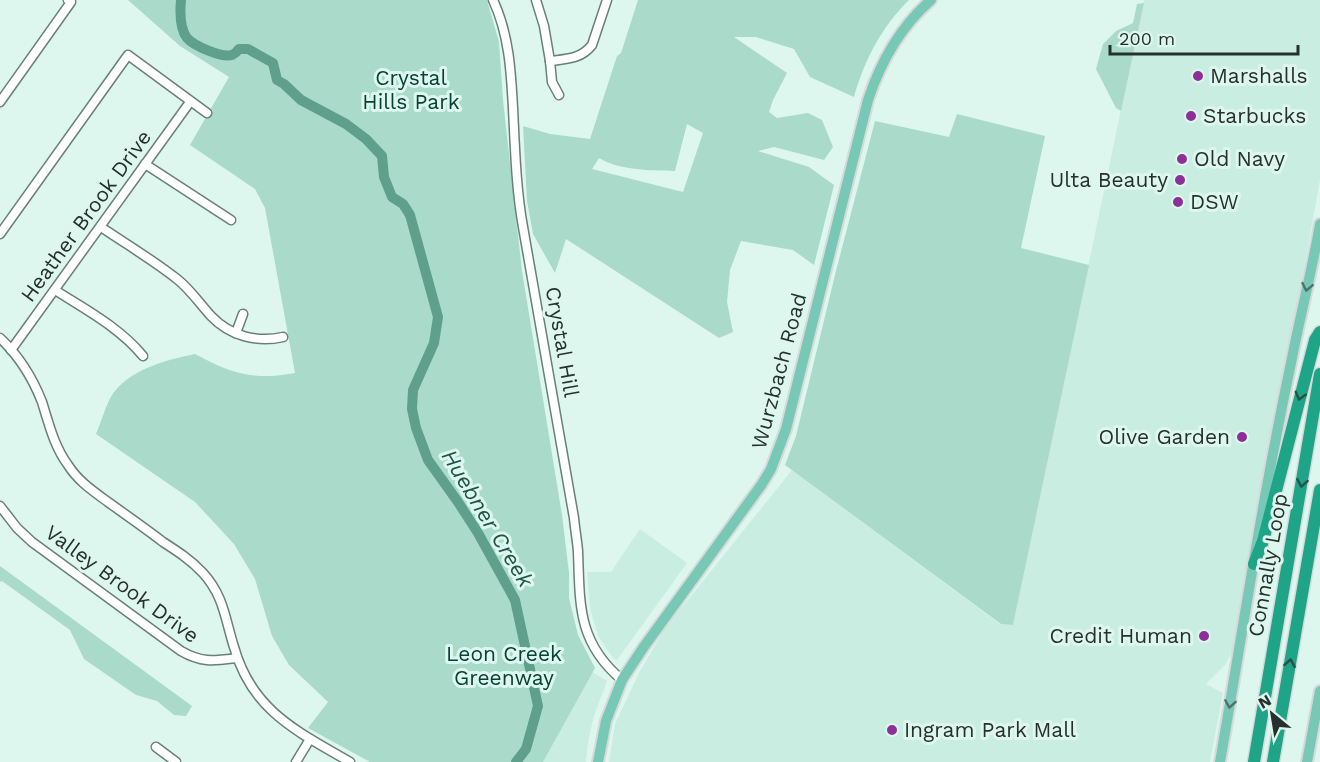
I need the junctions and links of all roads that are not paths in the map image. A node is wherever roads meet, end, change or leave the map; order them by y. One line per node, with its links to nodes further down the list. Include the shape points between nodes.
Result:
1 (493, 0): 29 (street, Crystal Hill, via 508,50 517,186 574,518 582,617 596,651)
2 (536, 0): 6 (street)
3 (607, 0): 6 (street, via 587,51 572,59)
4 (931, 0): 29 (main road, Wurzbach Road, via 897,38 875,79 786,429 771,469)
5 (70, 1): 8 (street)
6 (550, 61): 7 (street, via 552,82)
7 (559, 95)
8 (0, 102)
9 (190, 102): 10 (street); 11 (street, Heather Brook Drive); 15 (street, via 128,54)
10 (207, 113)
11 (145, 164): 12 (street); 14 (street, Heather Brook Drive)
12 (231, 220)
13 (1320, 224): 27 (main road, one-way to 27)
14 (101, 227): 16 (street, Heather Brook Drive); 19 (street, via 179,280 217,321)
15 (0, 234)
16 (55, 290): 22 (street, Heather Brook Drive); 23 (street, via 127,338)
17 (243, 314): 19 (street)
18 (1320, 332): 27 (highway, one-way to 27)
19 (236, 333): 20 (street, via 258,339)
20 (283, 337)
21 (0, 338): 22 (street)
22 (11, 350): 28 (street, via 34,385 55,441 72,471 89,488 194,564 210,582 222,603)
23 (143, 356)
24 (1320, 374): 38 (highway, Connally Loop, one-way to 38)
25 (1320, 490): 39 (highway, Connally Loop, one-way to 25)
26 (0, 506): 28 (street, Valley Brook Drive, via 32,542 181,651 200,660)
27 (1254, 564): 37 (main road, one-way to 37)
28 (237, 658): 31 (street, via 245,677 274,715)
29 (622, 680): 36 (main road, Wurzbach Road, via 606,722)
30 (1320, 691): 40 (main road)
31 (310, 739): 34 (street); 35 (street)
32 (156, 747): 33 (street)
33 (176, 762)
34 (296, 762)
35 (350, 762)
36 (598, 762)
37 (1220, 762)
38 (1254, 762)
39 (1273, 762)
40 (1307, 762)

